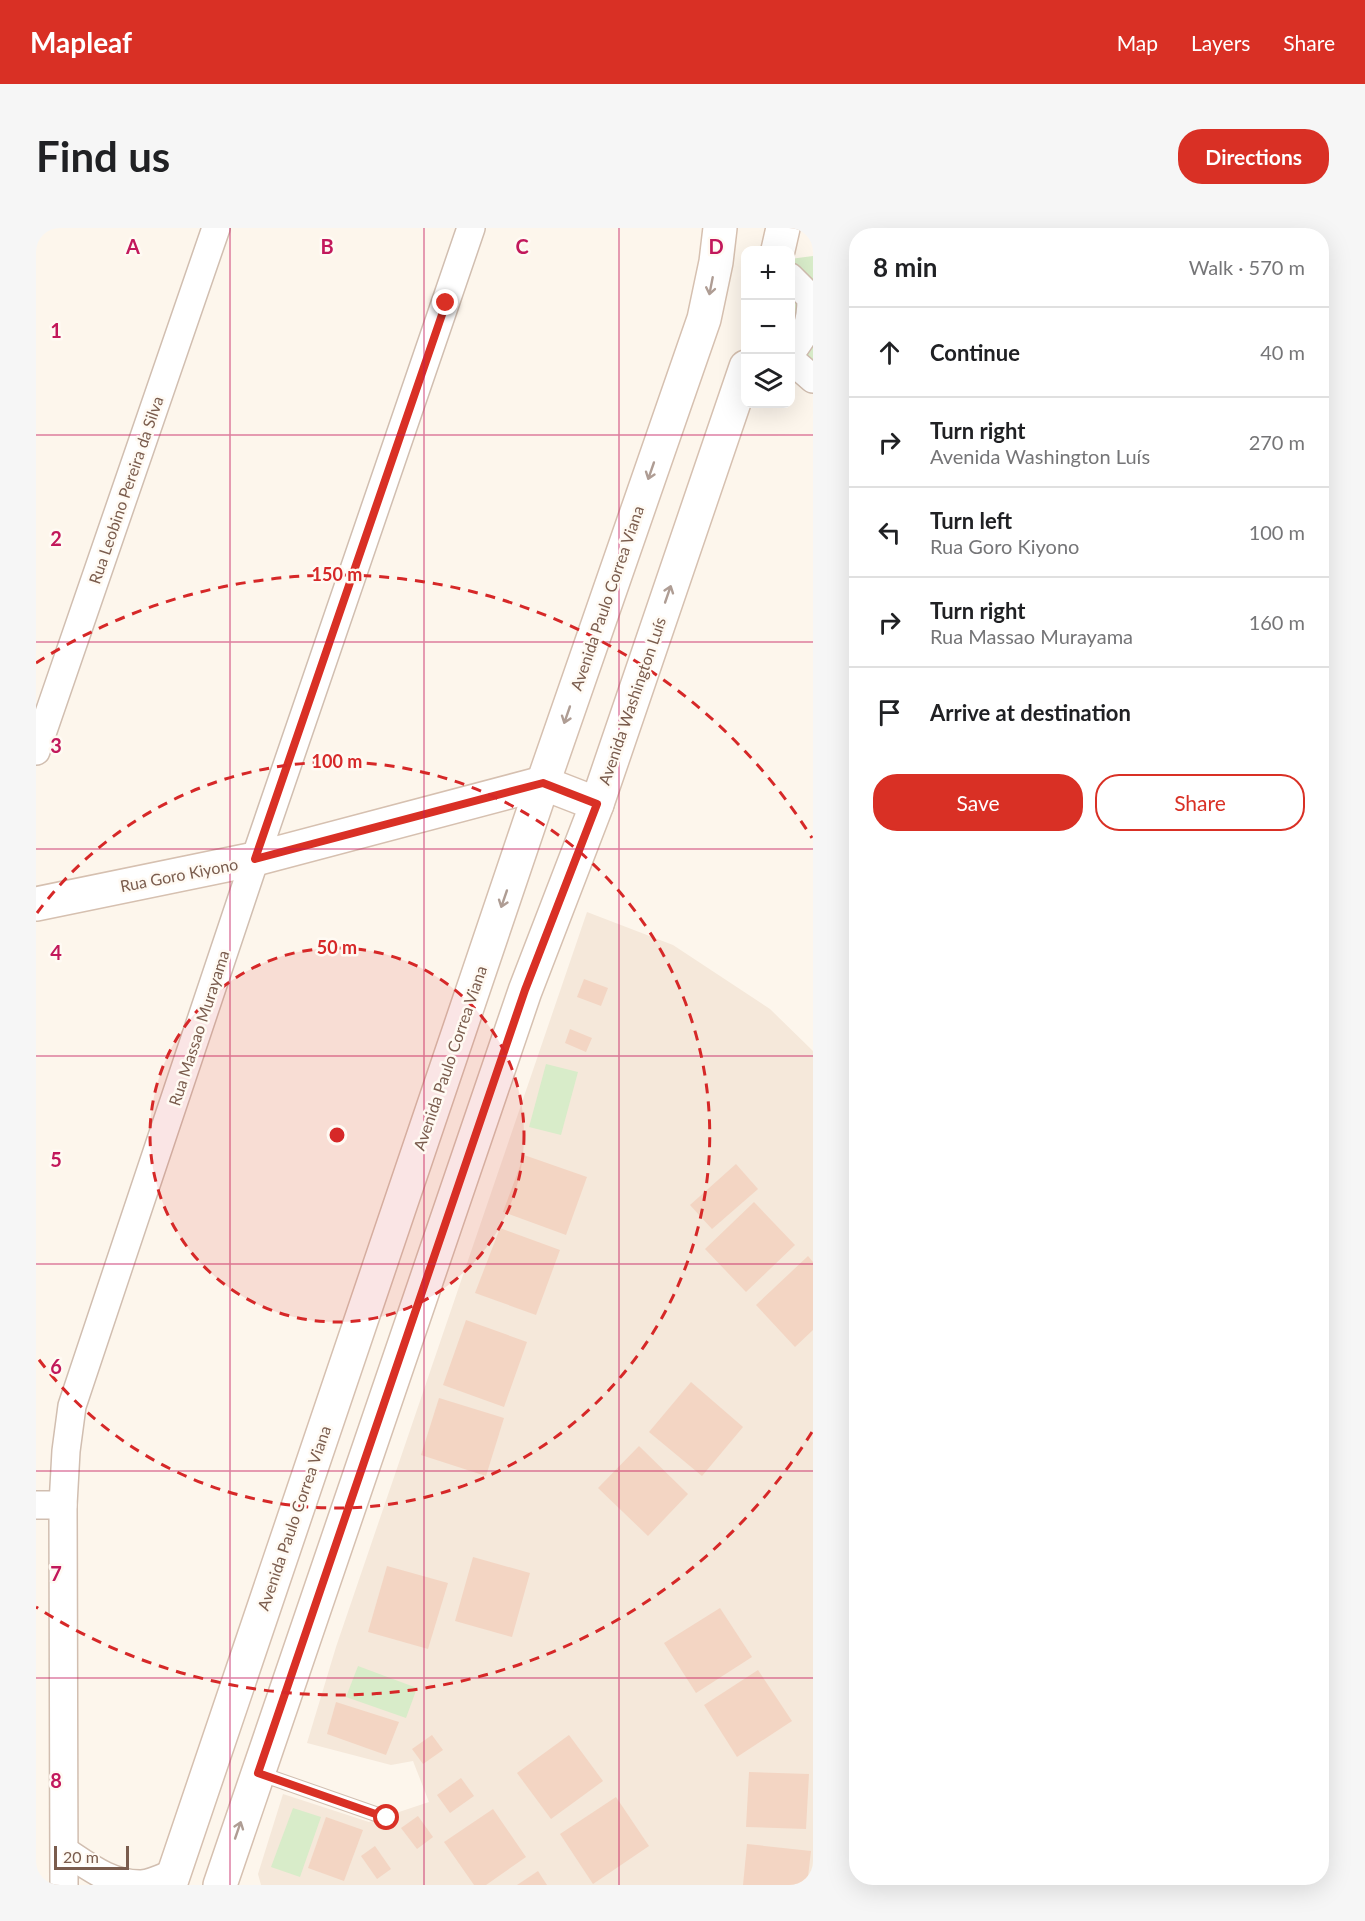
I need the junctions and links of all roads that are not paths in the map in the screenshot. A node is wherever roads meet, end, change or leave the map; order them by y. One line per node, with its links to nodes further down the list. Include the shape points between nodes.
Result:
1 (216, 228): 12 (street, Rua Leobino Pereira da Silva)
2 (471, 228): 15 (street, Rua Massao Murayama)
3 (720, 228): 13 (street, Avenida Paulo Correa Viana, one-way to 13, via 704,319)
4 (783, 228): 5 (street)
5 (779, 246)
6 (795, 282): 7 (street)
7 (812, 297): 8 (street, via 807,331)
8 (791, 354)
9 (795, 361): 10 (street)
10 (813, 379)
11 (741, 387): 14 (street, Avenida Washington Luís, one-way to 11)
12 (36, 751)
13 (543, 783): 14 (street); 15 (street, Rua Goro Kiyono); 22 (street, Avenida Paulo Correa Viana, one-way to 22)
14 (597, 804): 19 (street, Avenida Washington Luís, via 525,990)
15 (255, 859): 16 (street, Rua Goro Kiyono); 18 (street, Rua Massao Murayama, via 72,1406)
16 (36, 904)
17 (36, 1505): 18 (street)
18 (63, 1505): 21 (street, Rua Massao Murayama)
19 (258, 1773): 20 (lane); 24 (street, Avenida Washington Luís, one-way to 19)
20 (387, 1818)
21 (65, 1851): 22 (street, via 121,1885); 23 (street, Rua Massao Murayama)
22 (172, 1879): 24 (street)
23 (64, 1885)
24 (218, 1885)

